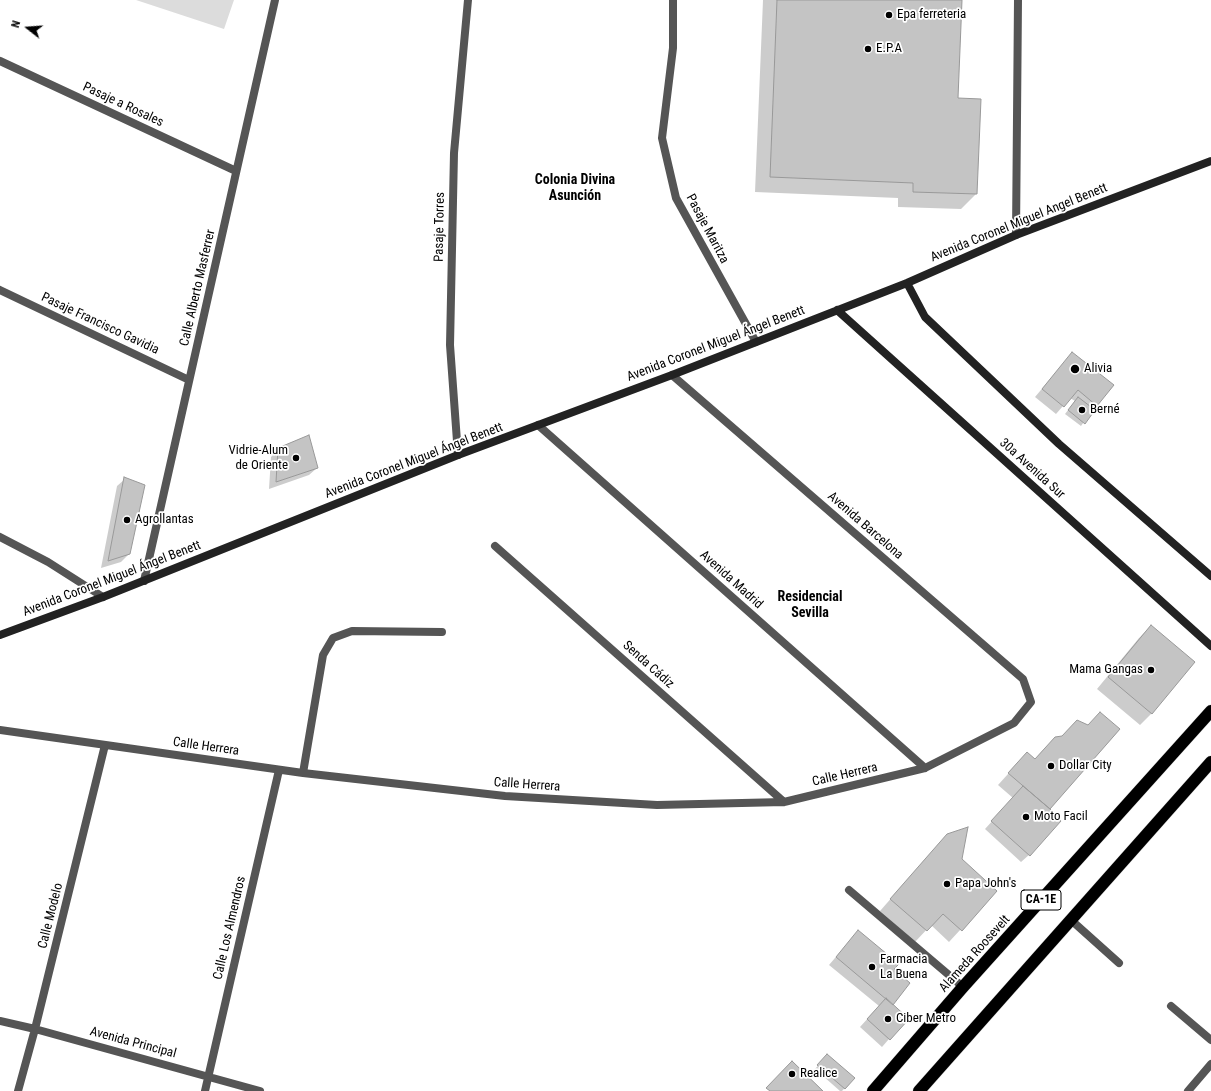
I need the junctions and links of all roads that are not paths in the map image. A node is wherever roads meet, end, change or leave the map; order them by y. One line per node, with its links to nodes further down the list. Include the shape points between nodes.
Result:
1 (275, 0): 7 (street, Calle Alberto Masferrer)
2 (468, 0): 16 (street, Pasaje Torres, via 454,153 450,345)
3 (673, 0): 12 (street, Pasaje Maritza, via 673,48 662,138 676,198)
4 (1018, 0): 8 (street)
5 (0, 61): 7 (street, Pasaje a Rosales)
6 (1211, 161): 8 (street, Avenida Coronel Miguel Angel Benett)
7 (236, 171): 14 (street, Calle Alberto Masferrer)
8 (1016, 235): 9 (street, Avenida Coronel Miguel Angel Benett)
9 (907, 283): 11 (street, Avenida Coronel Miguel Angel Benett); 19 (street, via 925,316 1059,444)
10 (0, 290): 14 (street, Pasaje Francisco Gavidia)
11 (837, 310): 12 (street, Avenida Coronel Miguel Ángel Benett); 24 (street, 30a Avenida Sur)
12 (756, 342): 13 (street, Avenida Coronel Miguel Ángel Benett)
13 (672, 375): 15 (street, Avenida Coronel Miguel Ángel Benett); 25 (street, Avenida Barcelona, via 1023,679)
14 (189, 380): 20 (street, Calle Alberto Masferrer)
15 (538, 425): 16 (street, Avenida Coronel Miguel Ángel Benett); 30 (street, Avenida Madrid)
16 (458, 455): 20 (street, Avenida Coronel Miguel Ángel Benett)
17 (0, 538): 21 (street, via 48,562)
18 (495, 546): 33 (street, Senda Cádiz)
19 (1211, 576)
20 (144, 581): 21 (street, Avenida Coronel Miguel Ángel Benett)
21 (103, 597): 23 (street, Avenida Coronel Miguel Ángel Benett)
22 (442, 632): 32 (street, via 352,631 333,638 323,655)
23 (0, 635)
24 (1211, 646)
25 (1031, 702): 30 (street, Calle Herrera, via 1014,724)
26 (1211, 711): 37 (highway, Alameda Roosevelt / CA-1E)
27 (0, 730): 28 (street, Calle Herrera)
28 (105, 745): 31 (street, Calle Herrera); 40 (street, Calle Modelo)
29 (1211, 762): 35 (highway, CA-1E)
30 (925, 768): 33 (street, Calle Herrera)
31 (279, 770): 32 (street, Calle Herrera); 43 (street, Calle Los Almendros)
32 (303, 773): 33 (street, Calle Herrera, via 505,796 619,803 657,805)
33 (784, 802)
34 (849, 890): 37 (street)
35 (1071, 920): 36 (street); 48 (highway, CA-1E)
36 (1119, 963)
37 (963, 987): 47 (highway, Alameda Roosevelt / CA-1E)
38 (1171, 1006): 41 (street)
39 (0, 1021): 40 (street, Avenida Principal)
40 (35, 1029): 43 (street, Avenida Principal); 44 (street, Calle Modelo)
41 (1211, 1040)
42 (1211, 1064): 49 (street)
43 (209, 1077): 45 (street, Calle Los Almendros); 46 (street, Avenida Principal)
44 (18, 1091)
45 (205, 1091)
46 (260, 1091)
47 (873, 1091)
48 (919, 1091)
49 (1188, 1091)

